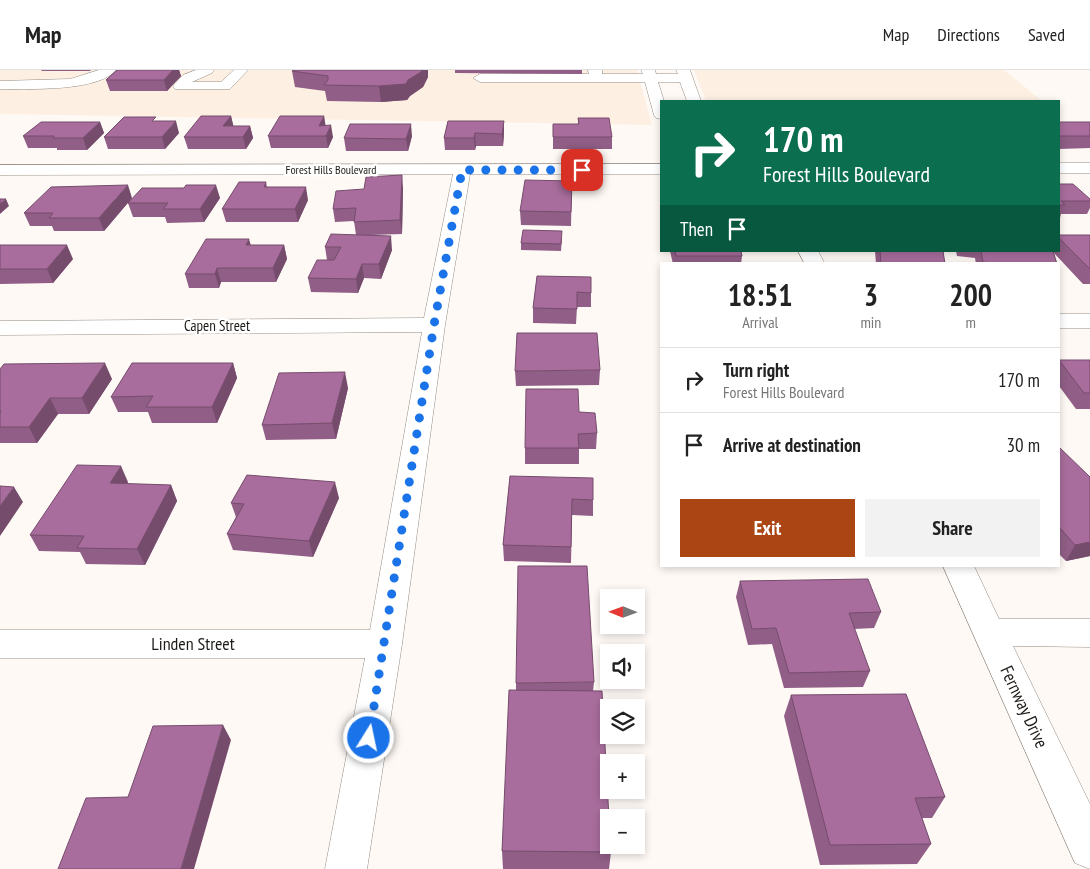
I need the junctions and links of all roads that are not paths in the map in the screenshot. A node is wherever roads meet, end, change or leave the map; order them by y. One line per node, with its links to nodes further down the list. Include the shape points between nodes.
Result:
1 (6, 70): 5 (street)
2 (109, 70): 10 (street, via 62,83)
3 (208, 70): 4 (street, via 188,78 180,86 225,86)
4 (242, 70)
5 (0, 74)
6 (595, 74): 7 (street); 9 (street)
7 (649, 74): 8 (street); 12 (street)
8 (684, 74): 11 (street)
9 (480, 78)
10 (0, 85)
11 (694, 100)
12 (660, 112)
13 (1060, 168): 14 (street)
14 (1090, 168)
15 (660, 169): 17 (street, Forest Hills Boulevard)
16 (0, 170): 17 (street, Forest Hills Boulevard)
17 (462, 170): 20 (street)
18 (1060, 321): 19 (street)
19 (1090, 321)
20 (434, 325): 21 (street, Capen Street); 26 (street)
21 (0, 328)
22 (958, 567): 23 (street, Fernway Drive)
23 (988, 632): 24 (street); 27 (street, Fernway Drive)
24 (1090, 632)
25 (0, 644): 26 (street, Linden Street)
26 (385, 644): 28 (street)
27 (1090, 848)
28 (346, 869)

